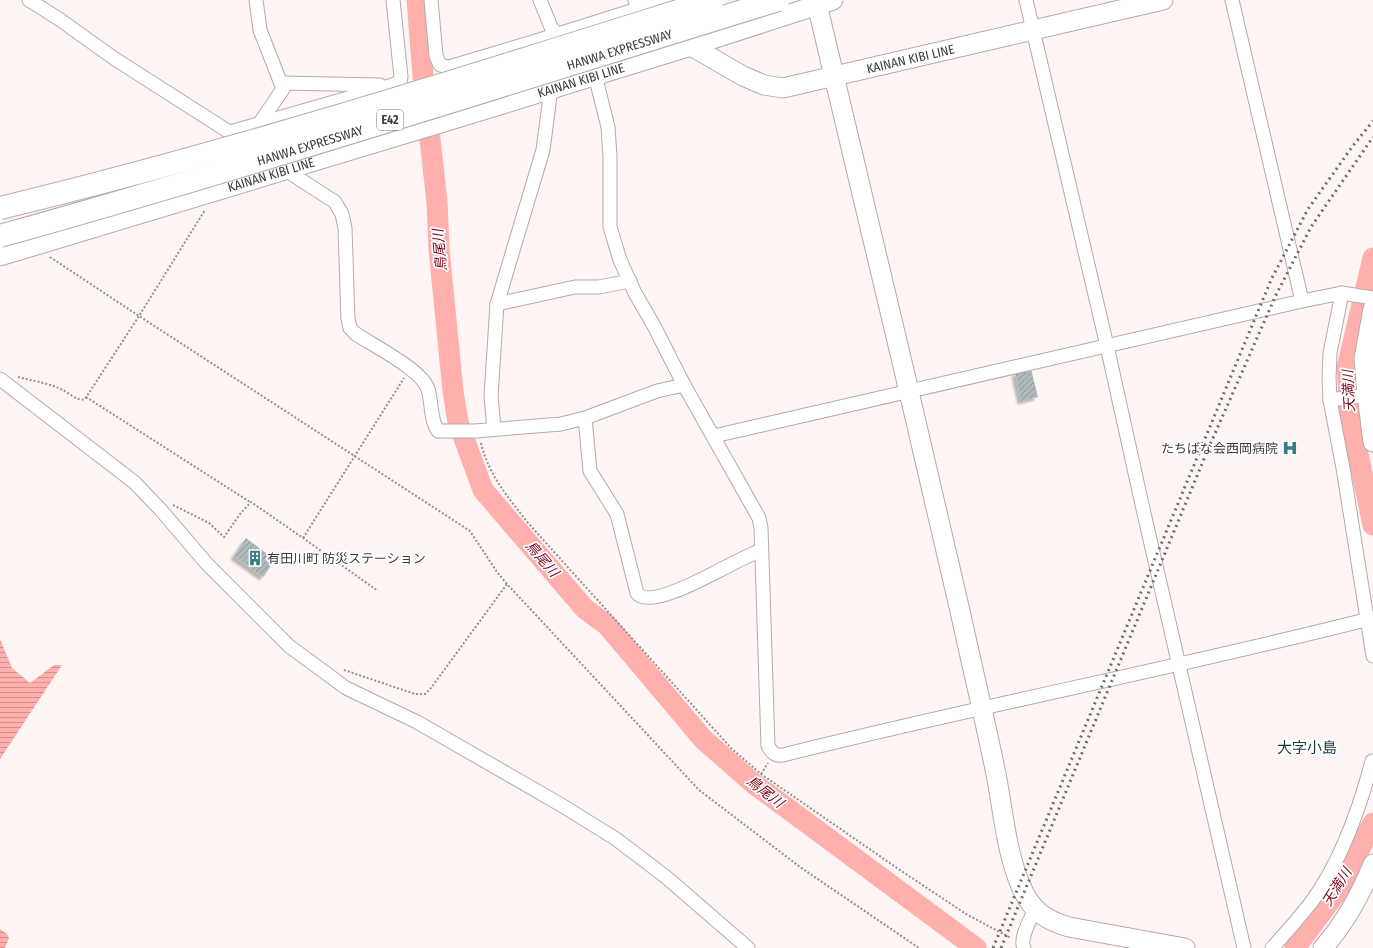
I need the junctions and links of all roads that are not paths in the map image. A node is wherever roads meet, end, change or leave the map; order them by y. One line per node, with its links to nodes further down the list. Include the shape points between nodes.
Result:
1 (29, 0): 24 (street, via 115,59)
2 (256, 0): 20 (street, via 260,30)
3 (393, 0): 21 (street, via 402,77 397,84)
4 (431, 0): 15 (street, via 436,56 443,66 455,66)
5 (540, 0): 15 (street)
6 (666, 0): 13 (street)
7 (713, 0): 26 (highway, HANWA EXPRESSWAY / E42, bridge, via 282,133)
8 (778, 0): 27 (highway, HANWA EXPRESSWAY / E42, bridge, via 262,159)
9 (1026, 0): 14 (street)
10 (1163, 0): 14 (main road, KAINAN KIBI LINE)
11 (1232, 0): 32 (street)
12 (822, 2): 16 (main road); 18 (main road)
13 (642, 3): 15 (street); 16 (main road)
14 (1033, 30): 18 (main road, KAINAN KIBI LINE); 35 (street)
15 (556, 35): 19 (street, via 563,42)
16 (691, 46): 17 (main road, KAINAN KIBI LINE); 18 (main road, KAINAN KIBI LINE, via 742,76 764,85 784,88)
17 (595, 75): 19 (main road, KAINAN KIBI LINE); 29 (street, via 608,127 610,227 620,260)
18 (834, 77): 38 (main road)
19 (575, 81): 22 (main road, KAINAN KIBI LINE)
20 (282, 83): 21 (street); 23 (street, via 283,89)
21 (386, 87): 23 (street)
22 (550, 89): 25 (main road, KAINAN KIBI LINE); 33 (street, via 543,150)
23 (260, 124): 24 (street)
24 (230, 132): 25 (street)
25 (285, 170): 28 (main road, KAINAN KIBI LINE); 42 (street, via 335,202 342,214 345,228 350,328 420,376 428,389 434,424 438,431)
26 (0, 208)
27 (0, 236)
28 (0, 256)
29 (630, 281): 33 (street, via 599,288 575,287); 37 (street)
30 (1342, 293): 31 (street); 32 (street); 40 (street, via 1330,353)
31 (1373, 298)
32 (1302, 301): 35 (street)
33 (497, 304): 42 (street, via 491,396)
34 (1373, 309): 39 (main road, via 1364,359)
35 (1107, 346): 38 (street); 48 (street)
36 (0, 379): 54 (street, via 134,482 160,508 207,564 288,646 346,688 417,722 616,839 666,877)
37 (684, 385): 41 (street, via 657,391); 43 (street)
38 (910, 392): 43 (street); 49 (main road)
39 (1367, 395): 40 (street); 44 (main road)
40 (1330, 400): 46 (street)
41 (585, 418): 42 (street, via 561,424); 45 (street, via 590,471 617,514 638,595 646,597 674,591)
42 (494, 429)
43 (714, 436): 45 (street, via 759,518)
44 (1373, 442)
45 (761, 550): 49 (street, via 768,746 773,754 783,755)
46 (1370, 619): 47 (street); 48 (street)
47 (1373, 656)
48 (1179, 664): 49 (street); 56 (street)
49 (981, 708): 52 (main road, via 1016,874 1026,897)
50 (1373, 761): 57 (street, via 1364,795 1350,831 1327,877 1310,903)
51 (1373, 864): 58 (main road, via 1358,896)
52 (1035, 909): 53 (street, via 1023,938); 55 (main road, via 1045,918 1069,927)
53 (1023, 946)
54 (748, 948)
55 (1185, 948)
56 (1244, 948)
57 (1272, 948)
58 (1323, 948)

